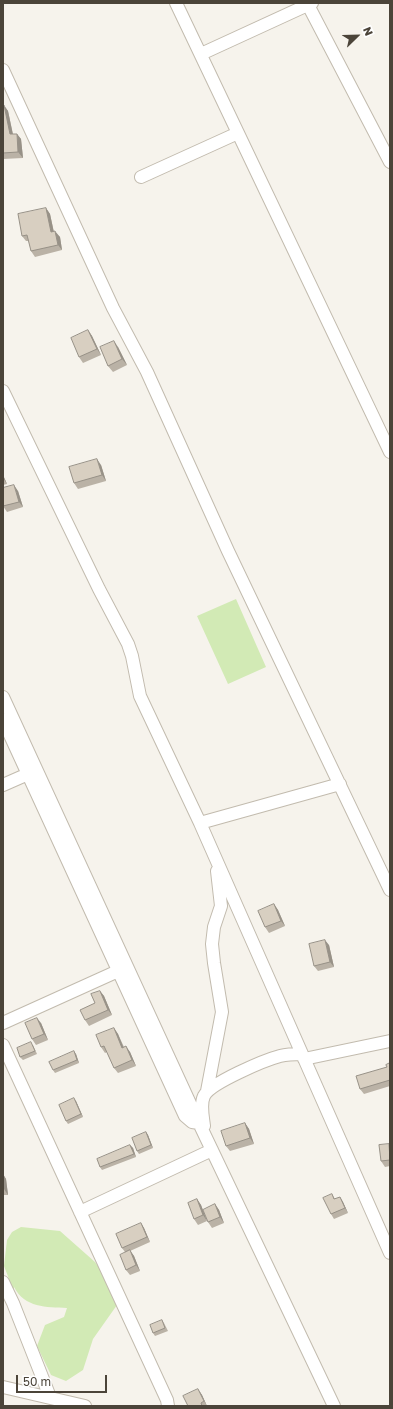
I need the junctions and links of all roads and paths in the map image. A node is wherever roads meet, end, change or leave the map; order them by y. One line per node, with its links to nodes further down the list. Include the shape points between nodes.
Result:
1 (176, 3): 3 (street)
2 (309, 4): 3 (street); 6 (street)
3 (201, 54): 5 (street)
4 (3, 70): 13 (street)
5 (238, 133): 7 (street); 9 (street)
6 (390, 162)
7 (141, 176)
8 (3, 391): 15 (street, via 99,590 114,620 124,633 132,656 140,696)
9 (390, 452)
10 (3, 697): 24 (street)
11 (3, 720): 12 (street)
12 (28, 774): 14 (street); 18 (street)
13 (340, 784): 15 (street); 17 (street)
14 (3, 785)
15 (200, 823): 16 (street)
16 (215, 858): 22 (street); 23 (street, via 221,906 212,944 222,1012)
17 (390, 890)
18 (118, 970): 19 (street); 24 (street, via 185,1116 192,1122)
19 (3, 1023)
20 (390, 1041): 22 (street)
21 (3, 1045): 27 (street)
22 (303, 1057): 23 (street, via 291,1054 256,1064); 28 (street)
23 (207, 1091): 25 (street, via 203,1104)
24 (199, 1123): 25 (street)
25 (206, 1136): 26 (street)
26 (212, 1150): 27 (street); 34 (street)
27 (80, 1212): 33 (street)
28 (390, 1253)
29 (3, 1282): 31 (street)
30 (3, 1387): 31 (street)
31 (50, 1397): 32 (street)
32 (85, 1406)
33 (168, 1406)
34 (334, 1406)

